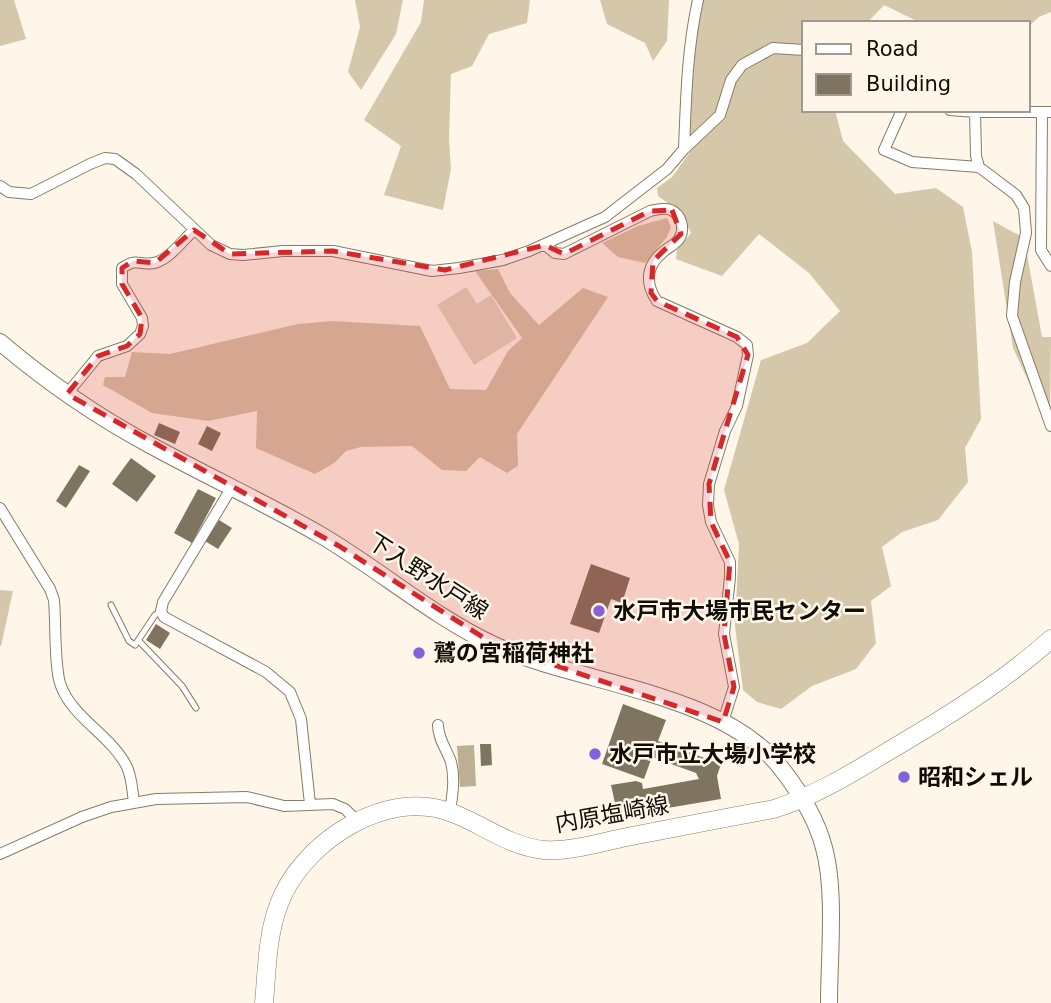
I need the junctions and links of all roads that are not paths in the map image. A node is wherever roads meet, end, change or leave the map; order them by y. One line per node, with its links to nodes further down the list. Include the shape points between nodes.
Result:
1 (698, 0): 6 (street, via 686,88)
2 (802, 50): 6 (street, via 773,48 742,65 731,80 720,115)
3 (901, 112): 7 (street, via 884,150 912,162)
4 (975, 112): 5 (street); 7 (street)
5 (1047, 112): 11 (street, via 1041,250)
6 (684, 149): 10 (street, via 628,201)
7 (979, 167): 14 (street, via 1016,195 1024,208 1026,233 1012,316)
8 (0, 186): 9 (street, via 9,192 31,194 90,164 115,159)
9 (194, 229): 10 (street, via 230,254 333,251 432,271 503,260); 13 (street, via 156,263 133,261 122,268 122,284 142,318 140,334 127,346 97,356)
10 (545, 246): 22 (street, via 564,254 650,211 672,210 680,219 681,234 653,261 651,293 657,301 747,345 737,406 709,484 711,522 730,562 724,634 734,687)
11 (1051, 266)
12 (0, 342): 13 (main road, 下入野水戸線)
13 (67, 394): 15 (main road, 下入野水戸線)
14 (1051, 426)
15 (232, 487): 18 (street); 22 (main road, 下入野水戸線, via 339,546 436,612 495,645)
16 (0, 508): 25 (street, via 54,600 61,685 72,704 126,764)
17 (111, 606): 20 (lane, via 129,641 135,645)
18 (161, 611): 20 (lane); 26 (street, via 164,617 266,672 290,692 301,719)
19 (1051, 639): 24 (main road, 内原塩崎線, via 982,693)
20 (139, 641): 21 (lane)
21 (197, 708)
22 (723, 722): 24 (main road, 下入野水戸線, via 763,749)
23 (438, 725): 27 (street, via 452,764)
24 (802, 800): 27 (main road, 内原塩崎線, via 545,850 508,842); 31 (main road, 下入野水戸線, via 820,834 828,866)
25 (134, 802): 26 (street, via 247,797 284,806); 29 (street, via 82,817)
26 (310, 804): 28 (street, via 333,804)
27 (449, 813): 28 (main road, 内原塩崎線, via 406,806)
28 (358, 822): 30 (main road, 内原塩崎線, via 317,850 287,886 270,932)
29 (0, 855)
30 (264, 1003)
31 (829, 1003)

